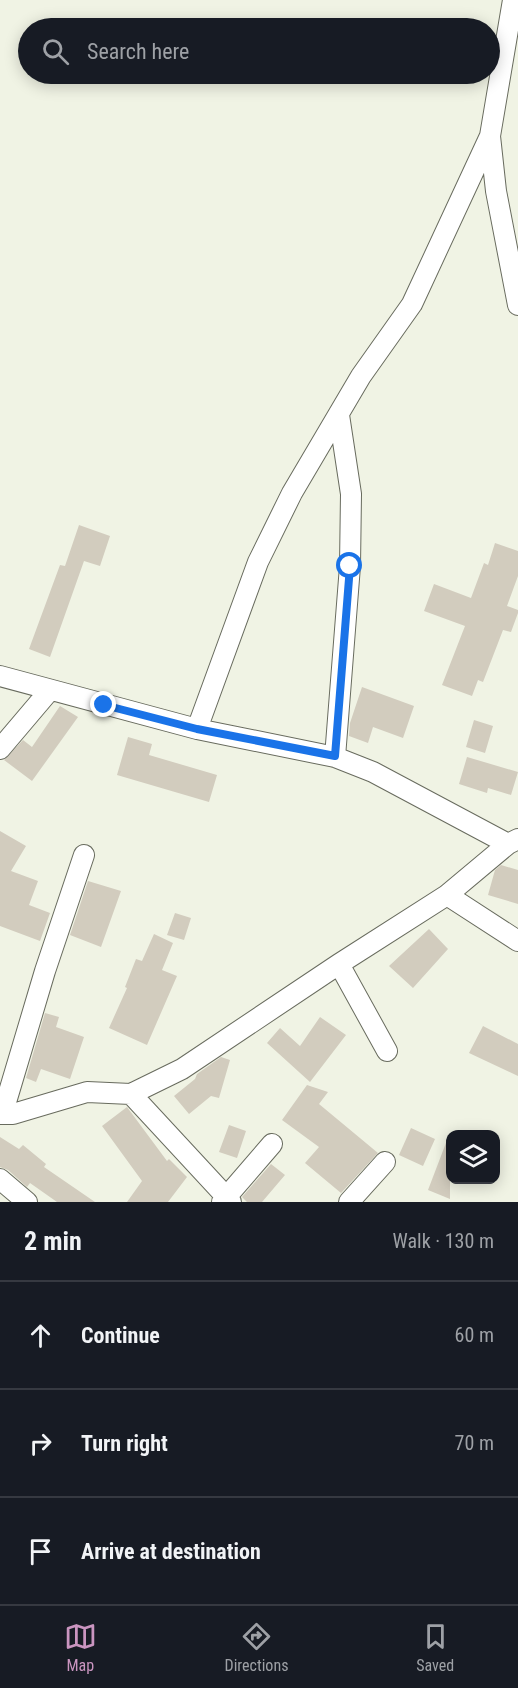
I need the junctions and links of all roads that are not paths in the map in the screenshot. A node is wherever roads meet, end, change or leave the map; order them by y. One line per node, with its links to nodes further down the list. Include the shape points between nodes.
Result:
1 (513, 0): 2 (street)
2 (500, 77)
3 (499, 84): 4 (street)
4 (490, 136): 5 (street, via 496,191); 6 (street, via 412,304 361,376)
5 (518, 305)
6 (339, 415): 9 (street, via 292,493 258,562); 11 (street, via 351,506)
7 (0, 676): 8 (street)
8 (50, 690): 9 (street); 10 (street)
9 (197, 729): 11 (street)
10 (0, 749)
11 (335, 756): 12 (street)
12 (513, 842): 14 (street)
13 (84, 855): 19 (street)
14 (447, 896): 15 (street); 16 (street)
15 (518, 941)
16 (339, 964): 17 (street); 18 (street, via 182,1069)
17 (387, 1051)
18 (130, 1094): 19 (street, via 87,1092); 23 (street)
19 (5, 1107)
20 (272, 1144): 23 (street)
21 (385, 1162): 25 (street)
22 (0, 1179): 24 (street)
23 (226, 1200)
24 (27, 1202)
25 (348, 1202)

